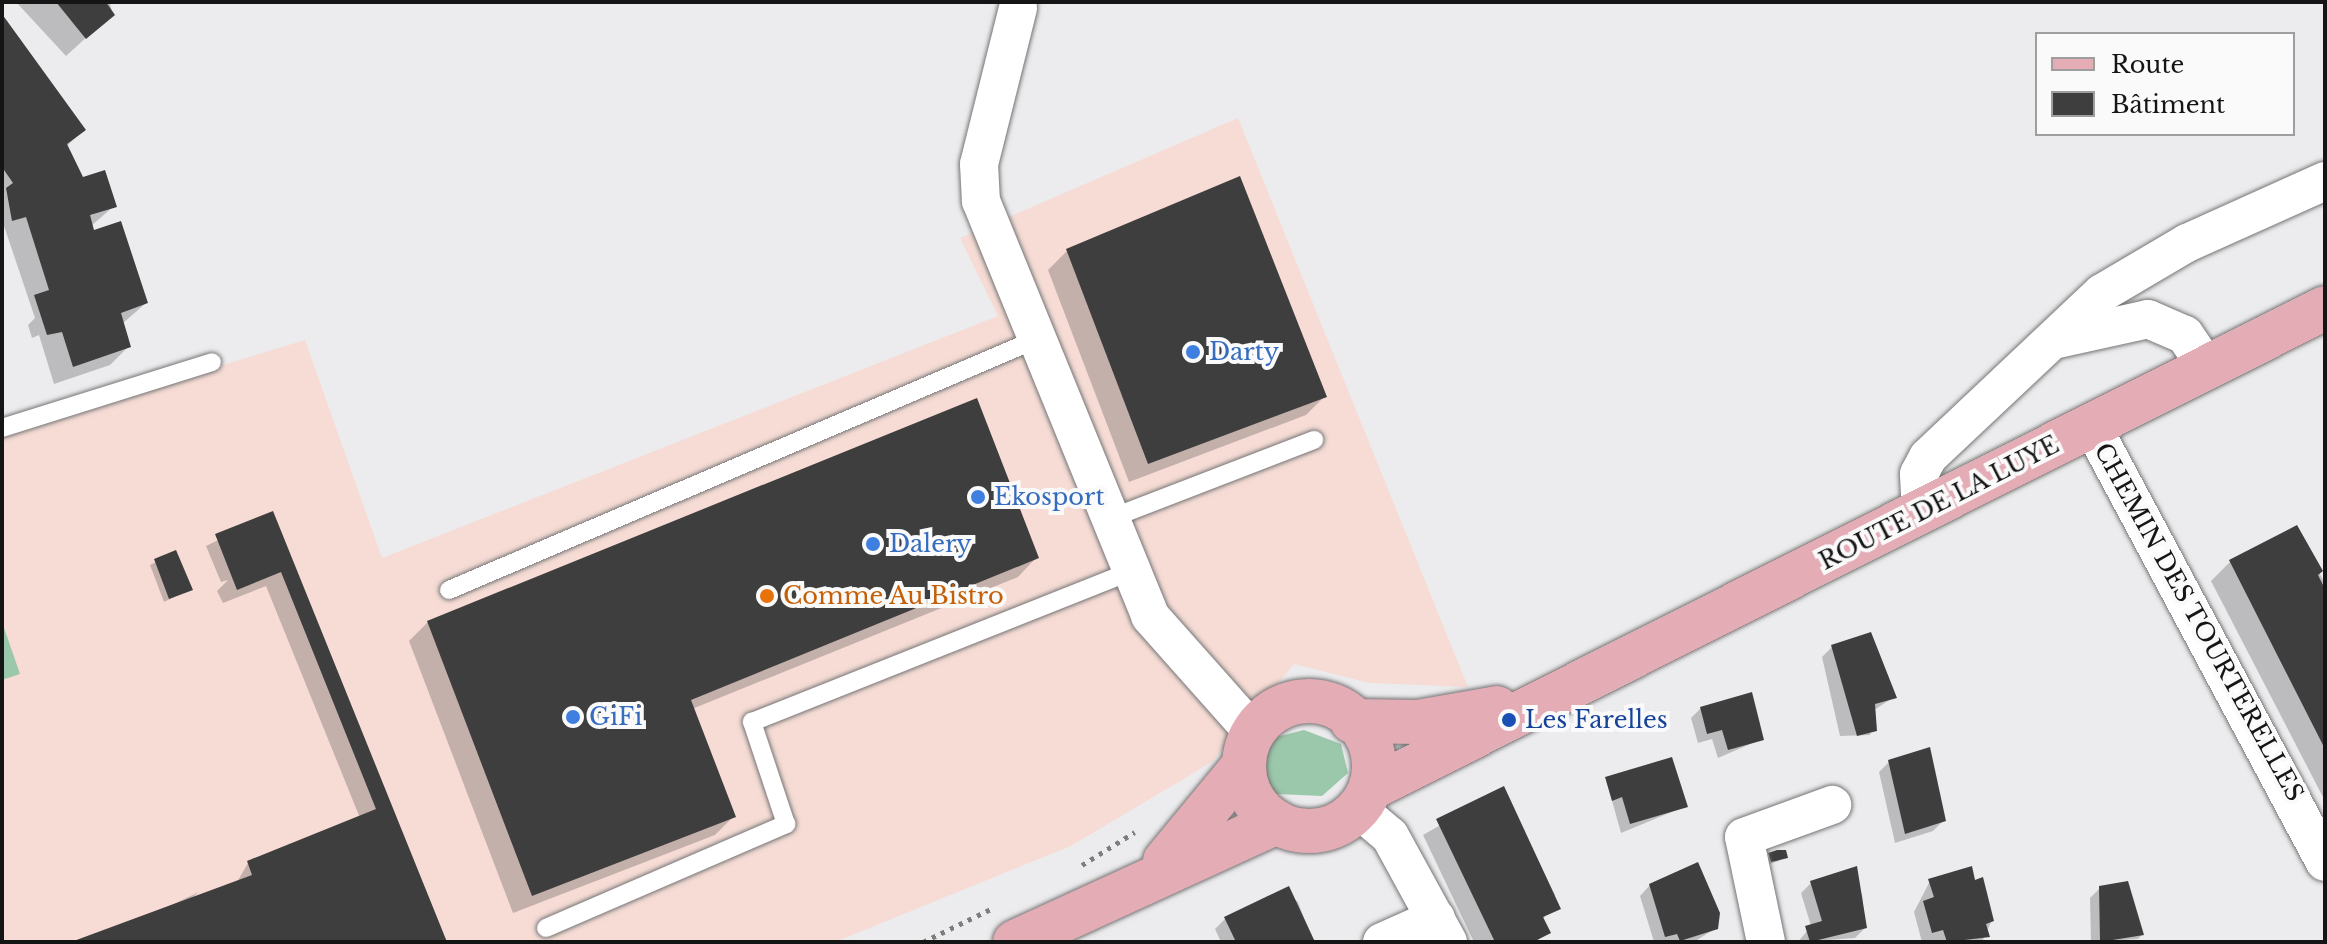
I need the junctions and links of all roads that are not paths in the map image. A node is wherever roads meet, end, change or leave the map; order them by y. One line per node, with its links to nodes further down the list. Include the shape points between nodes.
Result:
1 (1018, 8): 4 (street, via 979,164 981,201)
2 (2325, 181): 5 (street, via 2187,243 2102,293)
3 (2325, 308): 7 (main road, ROUTE DE LA LUYE)
4 (1037, 339): 12 (street); 14 (lane)
5 (2047, 342): 7 (street, via 2148,319 2185,335); 11 (street, via 1928,457 1919,474)
6 (212, 362): 9 (lane)
7 (2207, 368): 8 (main road, ROUTE DE LA LUYE)
8 (2092, 426): 11 (main road, ROUTE DE LA LUYE); 21 (street, CHEMIN DES TOURTERELLES)
9 (2, 428)
10 (1314, 440): 12 (lane)
11 (1921, 514): 15 (main road, ROUTE DE LA LUYE)
12 (1109, 519): 13 (street)
13 (1129, 572): 17 (street, via 1174,651); 23 (lane, via 752,722 786,824)
14 (449, 590)
15 (1552, 693): 16 (main road, ROUTE DE LA LUYE, via 1418,722); 18 (main road, ROUTE DE LA LUYE)
16 (1352, 721): 17 (main road, via 1311,704 1280,712); 18 (main road, via 1378,758)
17 (1246, 751): 20 (main road, via 1260,808); 22 (main road)
18 (1367, 798): 20 (main road, via 1315,827); 25 (street)
19 (1832, 805): 27 (street, via 1744,837)
20 (1277, 822): 22 (main road)
21 (2325, 862)
22 (1147, 878): 24 (main road)
23 (546, 928)
24 (1025, 930)
25 (1442, 930): 26 (street)
26 (1382, 942)
27 (1766, 942)

